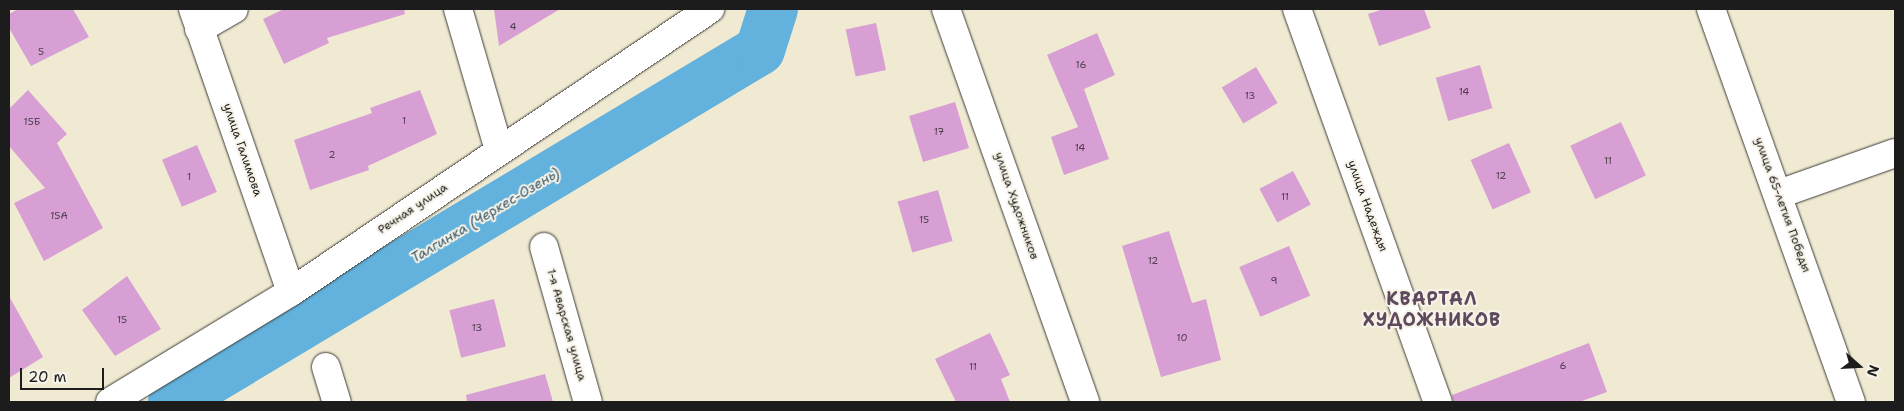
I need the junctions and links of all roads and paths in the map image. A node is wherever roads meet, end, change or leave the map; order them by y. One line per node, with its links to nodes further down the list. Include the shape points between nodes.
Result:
1 (234, 9): 7 (street)
2 (458, 9): 8 (street)
3 (710, 9): 8 (street, Речная улица)
4 (946, 9): 17 (street, улица Художников)
5 (1297, 9): 18 (street, улица Надежды)
6 (1710, 9): 10 (street, улица 65-летия Победы)
7 (196, 19): 12 (street, улица Галимова)
8 (499, 150): 12 (street, Речная улица)
9 (1895, 153): 10 (street)
10 (1779, 194): 19 (street, улица 65-летия Победы)
11 (544, 247): 16 (street, 1-я Аварская улица)
12 (291, 292): 14 (street, Речная улица)
13 (326, 367): 15 (street)
14 (110, 402)
15 (337, 402)
16 (588, 402)
17 (1085, 402)
18 (1438, 402)
19 (1851, 402)

